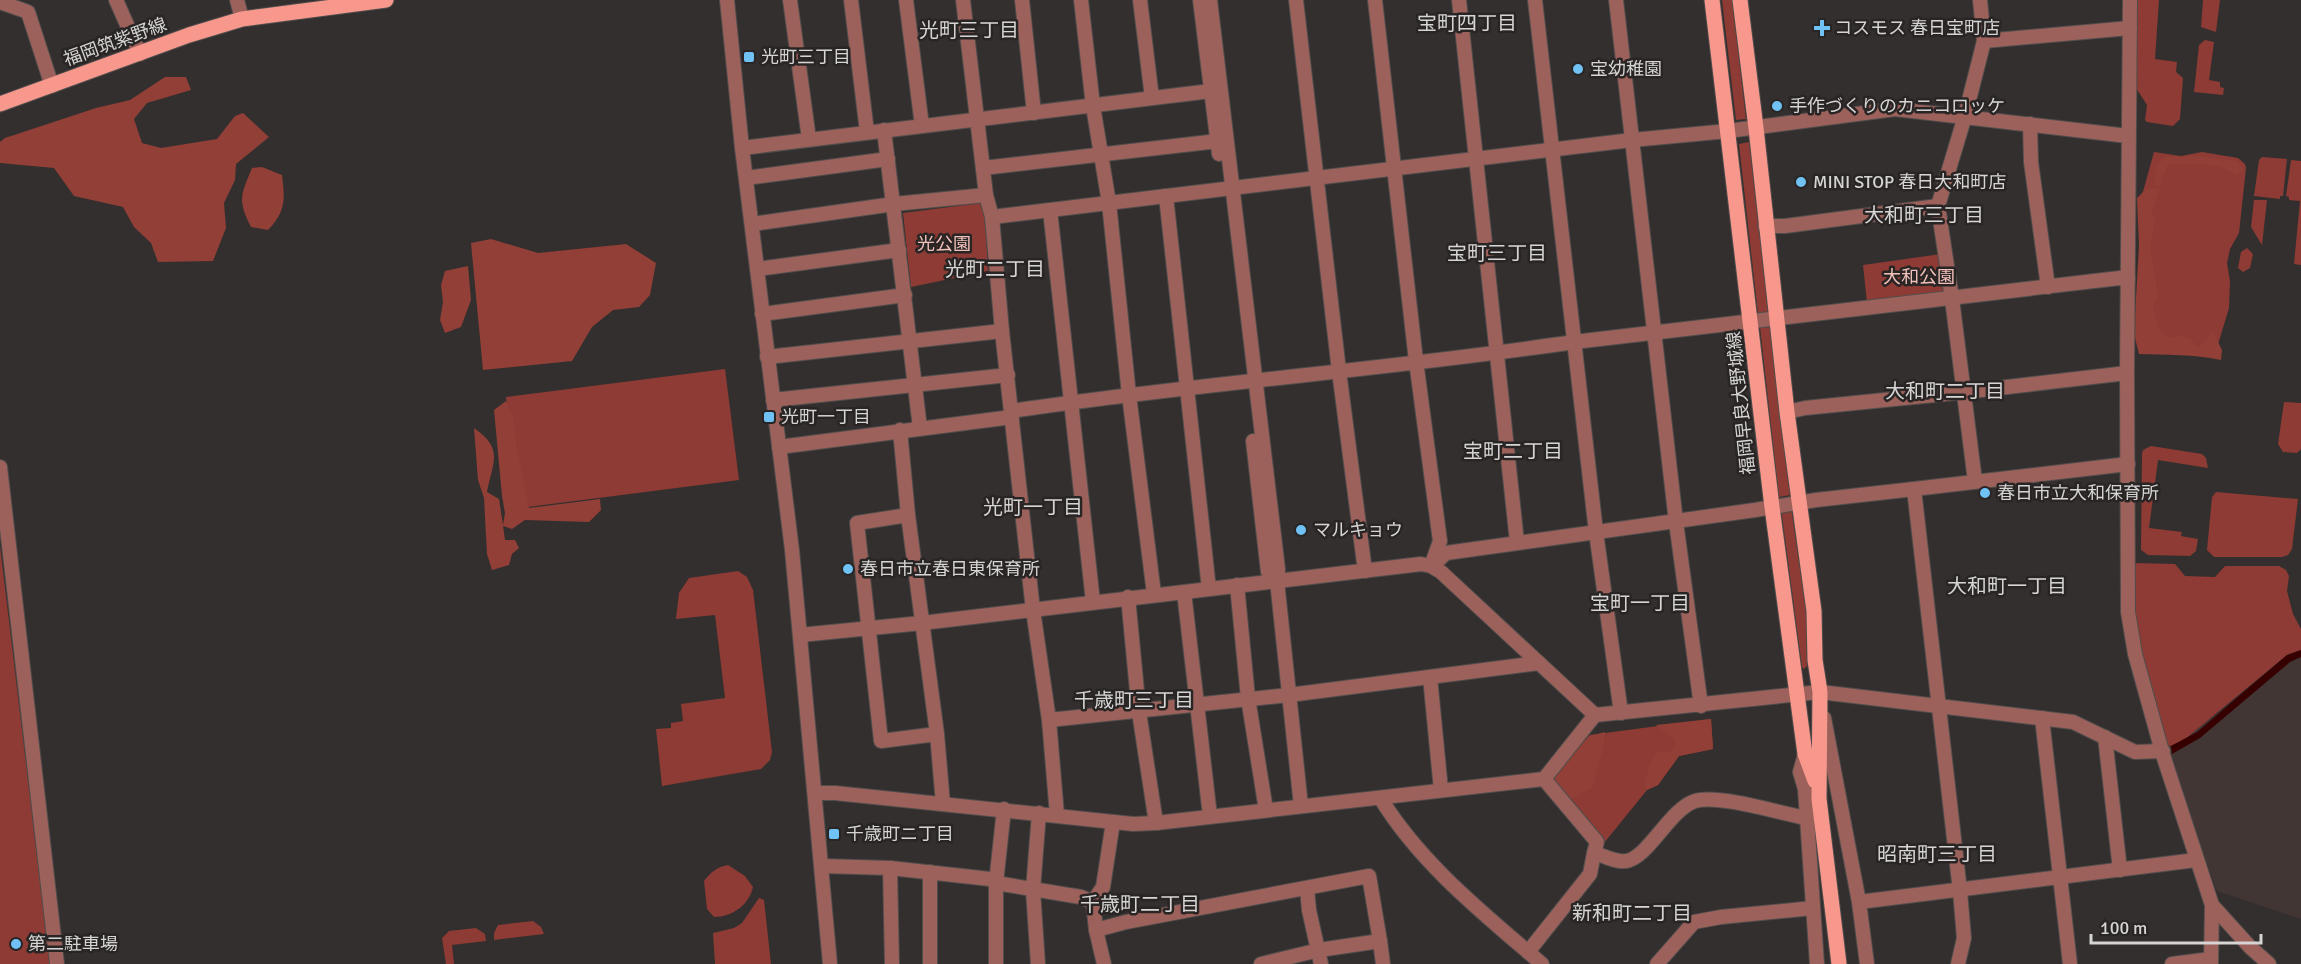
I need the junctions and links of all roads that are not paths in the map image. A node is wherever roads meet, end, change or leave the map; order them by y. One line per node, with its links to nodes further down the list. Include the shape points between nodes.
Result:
1 (116, 0): 27 (street)
2 (237, 0): 24 (street)
3 (386, 0): 24 (main road, 福岡筑紫野線)
4 (727, 0): 46 (street)
5 (790, 0): 43 (street)
6 (851, 0): 41 (street)
7 (906, 0): 37 (street)
8 (963, 0): 35 (street)
9 (1022, 0): 33 (street)
10 (1081, 0): 32 (street)
11 (1140, 0): 30 (street)
12 (1200, 0): 29 (street)
13 (1210, 0): 29 (street)
14 (1296, 0): 54 (street)
15 (1375, 0): 52 (street)
16 (1458, 0): 50 (street)
17 (1535, 0): 47 (street)
18 (1616, 0): 44 (street)
19 (1712, 0): 40 (main road, 福岡早良大野城線)
20 (1740, 0): 38 (main road, 福岡早良大野城線)
21 (1980, 0): 26 (street)
22 (2130, 0): 25 (street)
23 (0, 2): 28 (street, via 28,12)
24 (242, 19): 27 (main road, 福岡筑紫野線)
25 (2130, 28): 26 (street); 42 (street)
26 (1984, 41): 34 (street)
27 (140, 54): 28 (main road, 福岡筑紫野線)
28 (52, 86): 31 (main road, 福岡筑紫野線)
29 (1216, 91): 30 (street); 45 (street); 55 (street)
30 (1152, 98): 32 (street)
31 (0, 104)
32 (1093, 106): 33 (street); 48 (street)
33 (1034, 113): 35 (street)
34 (1965, 116): 36 (street); 38 (street, via 1895,109); 60 (street)
35 (978, 120): 37 (street); 51 (street)
36 (2030, 124): 42 (street); 68 (street, via 2031,162)
37 (922, 126): 39 (street)
38 (1756, 128): 40 (street); 64 (main road, 福岡早良大野城線)
39 (884, 130): 41 (street); 49 (street)
40 (1728, 131): 44 (street); 73 (main road, 福岡早良大野城線)
41 (867, 132): 43 (street)
42 (2128, 136): 67 (street)
43 (809, 139): 46 (street)
44 (1632, 140): 47 (street); 75 (street)
45 (1218, 141): 48 (street); 55 (street)
46 (742, 148): 53 (street)
47 (1552, 150): 50 (street); 77 (street)
48 (1099, 154): 51 (street); 58 (street)
49 (888, 159): 53 (street); 59 (street)
50 (1474, 159): 52 (street); 78 (street)
51 (984, 168): 56 (street)
52 (1393, 169): 54 (street); 80 (street)
53 (746, 178): 63 (street)
54 (1317, 178): 55 (street); 81 (street)
55 (1228, 188): 57 (street); 84 (street)
56 (986, 195): 59 (street); 62 (street)
57 (1166, 196): 58 (street); 86 (street)
58 (1109, 203): 61 (street); 88 (street)
59 (894, 204): 63 (street); 65 (street)
60 (1938, 206): 64 (street); 70 (street)
61 (1050, 210): 62 (street); 90 (street)
62 (992, 217): 74 (street)
63 (752, 224): 66 (street)
64 (1765, 226): 72 (main road, 福岡早良大野城線)
65 (899, 250): 66 (street); 69 (street)
66 (758, 269): 71 (street)
67 (2128, 279): 68 (street); 82 (street)
68 (2048, 286): 70 (street)
69 (905, 295): 71 (street); 76 (street)
70 (1952, 298): 72 (street); 87 (street)
71 (762, 314): 79 (street)
72 (1778, 319): 73 (street); 91 (main road, 福岡早良大野城線)
73 (1751, 322): 75 (street); 101 (main road, 福岡早良大野城線)
74 (1002, 331): 76 (street); 83 (street)
75 (1654, 333): 77 (street); 103 (street)
76 (910, 340): 79 (street); 85 (street)
77 (1574, 342): 78 (street); 104 (street)
78 (1496, 354): 80 (street); 105 (street)
79 (767, 357): 89 (street)
80 (1416, 361): 81 (street); 106 (street, via 1440,541)
81 (1339, 371): 84 (street); 107 (street)
82 (2127, 373): 87 (street); 96 (street)
83 (1008, 375): 85 (street); 92 (street)
84 (1251, 380): 86 (street); 108 (street, via 1268,572)
85 (915, 385): 89 (street); 93 (street)
86 (1187, 388): 88 (street); 110 (street)
87 (1964, 392): 91 (street); 98 (street)
88 (1129, 395): 90 (street); 112 (street)
89 (773, 400): 95 (street)
90 (1070, 402): 92 (street); 114 (street)
91 (1787, 412): 100 (main road, 福岡早良大野城線)
92 (1012, 414): 93 (street); 115 (street)
93 (920, 428): 94 (street)
94 (900, 430): 95 (street); 102 (street)
95 (779, 447): 118 (street)
96 (2128, 464): 98 (street); 135 (street, via 2128,612 2135,654)
97 (0, 467): 172 (street)
98 (1975, 481): 99 (street)
99 (1914, 489): 100 (street); 127 (street)
100 (1799, 503): 101 (street); 121 (main road, 福岡早良大野城線)
101 (1772, 507): 103 (street); 122 (main road, 福岡早良大野城線)
102 (908, 515): 116 (street); 117 (street, via 856,523)
103 (1676, 522): 104 (street); 126 (street)
104 (1596, 532): 105 (street); 129 (street)
105 (1517, 542): 106 (street, via 1446,553)
106 (1431, 566): 107 (street); 119 (street)
107 (1365, 571): 108 (street)
108 (1277, 581): 109 (street); 123 (street)
109 (1237, 585): 110 (street); 124 (street)
110 (1209, 589): 111 (street)
111 (1184, 592): 112 (street); 125 (street)
112 (1154, 594): 113 (street)
113 (1128, 597): 114 (street); 128 (street)
114 (1093, 602): 115 (street)
115 (1033, 610): 116 (street); 132 (street)
116 (922, 623): 117 (street); 133 (street)
117 (868, 629): 118 (street); 133 (street, via 881,741)
118 (800, 635): 139 (street)
119 (1539, 663): 120 (street); 130 (street)
120 (1430, 677): 123 (street); 138 (street)
121 (1820, 692): 122 (street); 127 (street); 141 (main road, 福岡早良大野城線); 164 (street)
122 (1798, 694): 126 (street); 136 (main road, 福岡早良大野城線)
123 (1289, 695): 124 (street); 143 (street)
124 (1248, 698): 125 (street); 145 (street)
125 (1196, 705): 128 (street); 148 (street)
126 (1701, 706): 129 (street)
127 (1939, 706): 131 (street); 162 (street)
128 (1139, 712): 132 (street); 151 (street)
129 (1621, 713): 130 (street)
130 (1595, 715): 137 (street)
131 (2043, 718): 134 (street, via 2073,722); 158 (street)
132 (1049, 720): 147 (street)
133 (937, 734): 142 (street)
134 (2104, 737): 135 (street, via 2135,752); 156 (street)
135 (2163, 753): 153 (street)
136 (1804, 754): 141 (main road, 福岡早良大野城線); 149 (street, via 1800,772)
137 (1544, 779): 138 (street); 152 (street, via 1597,842)
138 (1441, 790): 140 (street)
139 (815, 793): 142 (street); 154 (street)
140 (1381, 799): 143 (street); 169 (street, via 1421,854)
141 (1819, 799): 184 (main road, 福岡早良大野城線)
142 (943, 804): 144 (street)
143 (1301, 806): 145 (street)
144 (1004, 809): 146 (street); 159 (street)
145 (1266, 810): 148 (street)
146 (1039, 813): 147 (street); 161 (street)
147 (1057, 815): 150 (street)
148 (1209, 816): 151 (street)
149 (1805, 818): 152 (street, via 1715,799 1695,801 1678,812 1636,857 1624,862); 166 (street)
150 (1113, 822): 151 (street); 163 (street, via 1103,887)
151 (1156, 823)
152 (1594, 853): 169 (street, via 1590,874)
153 (2196, 860): 156 (street); 165 (street)
154 (822, 866): 155 (street); 173 (street)
155 (890, 868): 157 (street); 174 (street)
156 (2120, 870): 158 (street)
157 (930, 872): 159 (street, via 990,879); 175 (street)
158 (2060, 878): 162 (street); 187 (street)
159 (996, 884): 161 (street); 176 (street)
160 (1307, 889): 167 (street); 168 (street, via 1369,876); 170 (street)
161 (1033, 890): 163 (street); 177 (street)
162 (1960, 891): 164 (street); 186 (street, via 1964,938)
163 (1093, 902): 167 (street)
164 (1859, 902): 185 (street)
165 (2211, 905): 171 (street); 189 (street)
166 (1813, 908): 182 (street, via 1695,922); 183 (street)
167 (1096, 930): 178 (street)
168 (1380, 941): 170 (street); 180 (street)
169 (1528, 952): 181 (street)
170 (1320, 957): 179 (street)
171 (2211, 961): 188 (street)
172 (57, 964)
173 (830, 964)
174 (892, 964)
175 (930, 964)
176 (996, 964)
177 (1038, 964)
178 (1104, 964)
179 (1261, 964)
180 (1383, 964)
181 (1542, 964)
182 (1657, 964)
183 (1817, 964)
184 (1839, 964)
185 (1867, 964)
186 (1958, 964)
187 (2070, 964)
188 (2172, 964)
189 (2269, 964)

